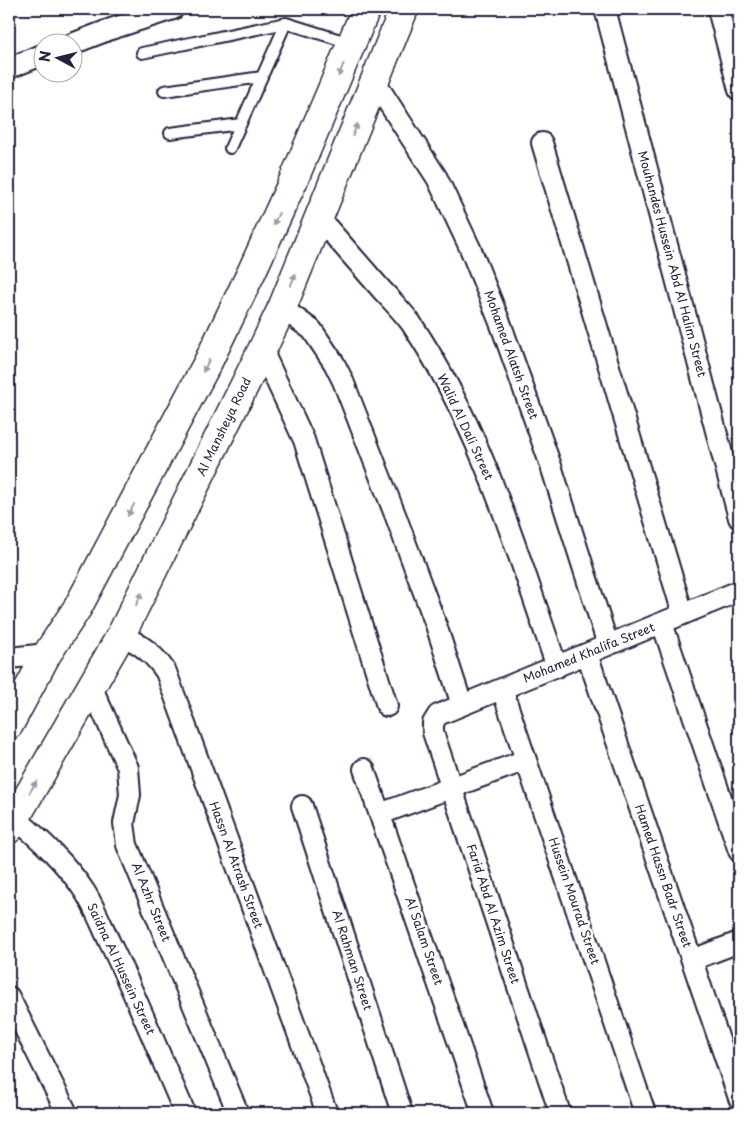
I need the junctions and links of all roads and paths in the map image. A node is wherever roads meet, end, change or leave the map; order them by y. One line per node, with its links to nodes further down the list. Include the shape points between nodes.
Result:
1 (173, 9): 7 (street)
2 (366, 9): 8 (street)
3 (404, 9): 13 (street, Al Mansheya Road)
4 (605, 9): 23 (street, Mouhandes Hussein Abd Al Halim Street)
5 (718, 9): 14 (street)
6 (286, 23): 8 (lane); 9 (lane); 12 (lane)
7 (82, 40)
8 (351, 44): 29 (street, one-way to 29, via 294,179 208,362 78,607)
9 (142, 53)
10 (32, 59): 11 (street)
11 (9, 68)
12 (262, 77): 15 (lane); 16 (lane)
13 (375, 82): 20 (street, Al Mansheya Road, one-way to 13); 28 (street, Mohamed Alatsh Street, via 437,178 470,248 552,466)
14 (739, 90)
15 (164, 91)
16 (241, 124): 17 (lane); 19 (lane)
17 (170, 133)
18 (542, 143): 25 (street)
19 (230, 148)
20 (319, 218): 21 (street, Al Mansheya Road, one-way to 20); 32 (street, Walid Al Dali Street, via 410,322 458,405 484,461)
21 (282, 308): 22 (street, Al Mansheya Road); 35 (street, via 312,330 343,381 436,625)
22 (262, 350): 27 (street, Al Mansheya Road, one-way to 22); 36 (street, via 304,440)
23 (739, 518)
24 (738, 595): 25 (street, Mohamed Khalifa Street)
25 (683, 614): 26 (street, Mohamed Khalifa Street)
26 (662, 623): 28 (street, Mohamed Khalifa Street); 45 (street)
27 (121, 635): 33 (street, Al Mansheya Road); 53 (street, Hassn Al Atrash Street, via 147,649 166,672)
28 (608, 645): 30 (street, Mohamed Khalifa Street)
29 (47, 654): 31 (street); 38 (street)
30 (587, 654): 32 (street, Mohamed Khalifa Street); 47 (street, Hamed Hassn Badr Street)
31 (9, 658)
32 (557, 666): 34 (street, Mohamed Khalifa Street)
33 (92, 688): 44 (street, Al Mansheya Road, one-way to 33); 52 (street, Al Azhr Street, via 128,768 130,795 124,823 128,844)
34 (502, 689): 35 (street, Mohamed Khalifa Street); 39 (street, Hussein Mourad Street)
35 (462, 705): 37 (street, Mohamed Khalifa Street)
36 (387, 706)
37 (438, 715): 41 (street, Farid Abd Al Azim Street, via 433,722 433,732)
38 (9, 725)
39 (526, 760): 41 (street); 57 (street, Hussein Mourad Street)
40 (364, 769): 43 (street, Al Salam Street)
41 (452, 788): 43 (street); 56 (street, Farid Abd Al Azim Street)
42 (302, 806): 54 (street, Al Rahman Street)
43 (380, 814): 55 (street, Al Salam Street)
44 (12, 823): 51 (street, Saidna Al Hussein Street, via 35,834 86,894 118,959)
45 (739, 851)
46 (739, 942): 47 (street)
47 (692, 960): 49 (street, Hamed Hassn Badr Street)
48 (9, 997): 50 (street)
49 (739, 1098)
50 (67, 1113)
51 (184, 1113)
52 (238, 1113)
53 (326, 1113)
54 (402, 1113)
55 (483, 1113)
56 (560, 1113)
57 (645, 1113)

